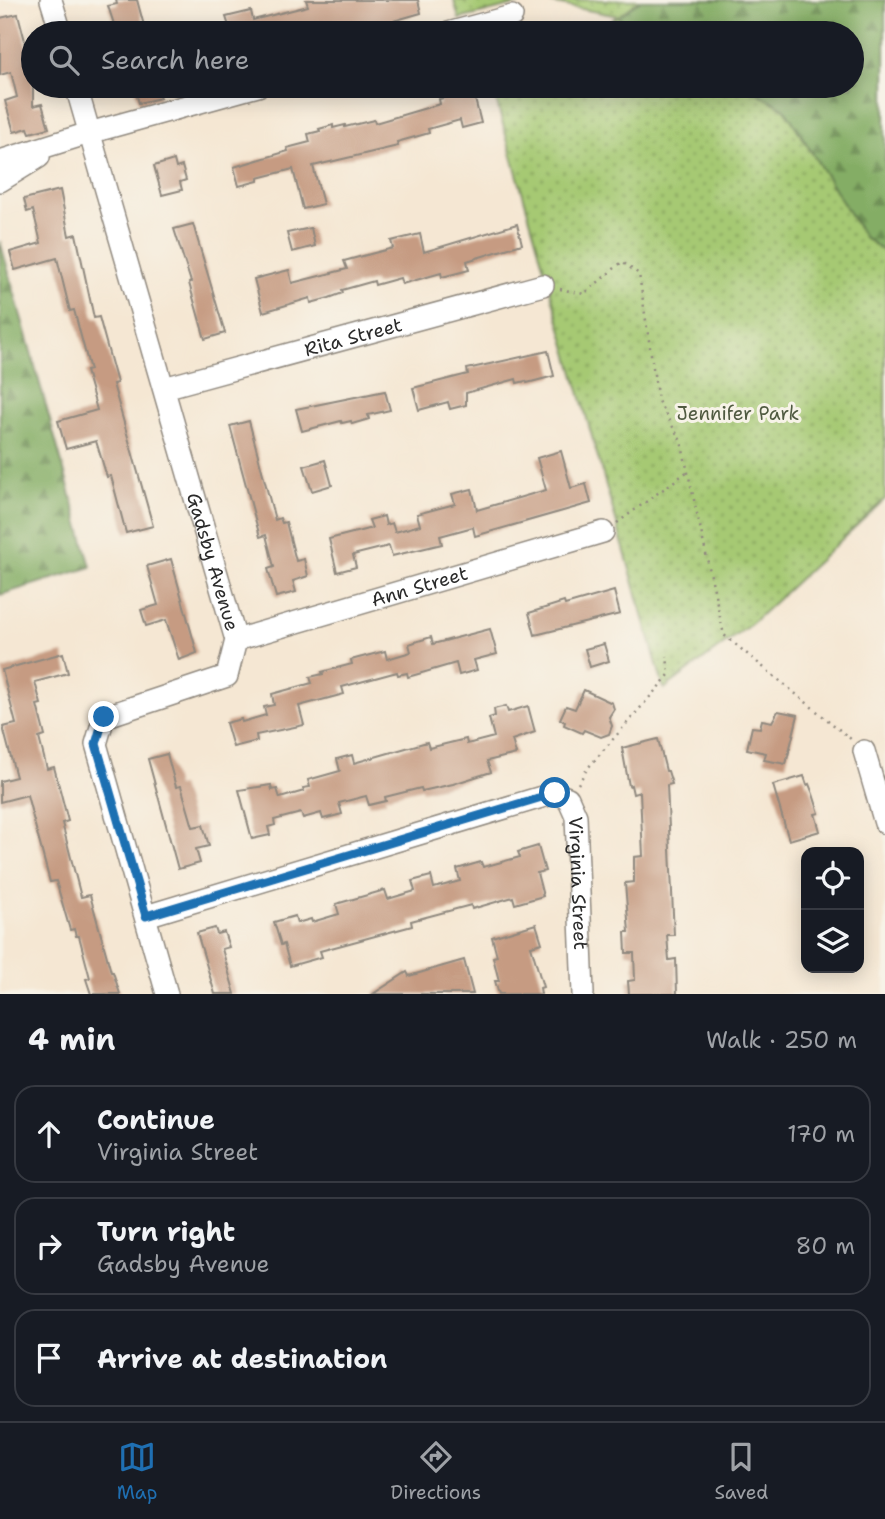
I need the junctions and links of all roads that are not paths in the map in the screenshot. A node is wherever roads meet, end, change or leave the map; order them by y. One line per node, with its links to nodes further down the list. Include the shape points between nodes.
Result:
1 (51, 0): 3 (street)
2 (512, 16): 4 (street)
3 (57, 21)
4 (493, 21)
5 (79, 98): 7 (street, Gadsby Avenue)
6 (214, 98): 7 (street)
7 (89, 132): 8 (street); 12 (street, Gadsby Avenue)
8 (53, 145): 9 (street); 10 (street)
9 (0, 161)
10 (0, 181)
11 (543, 285): 12 (street, Rita Street)
12 (164, 388): 14 (street, Gadsby Avenue)
13 (603, 533): 14 (street, Ann Street)
14 (236, 640): 17 (street, Gadsby Avenue, via 227,676 104,717 96,744)
15 (864, 751): 16 (street)
16 (885, 823)
17 (146, 916): 18 (street, Gadsby Avenue); 19 (street, Virginia Street, via 555,793 568,798 576,816)
18 (167, 994)
19 (583, 994)

